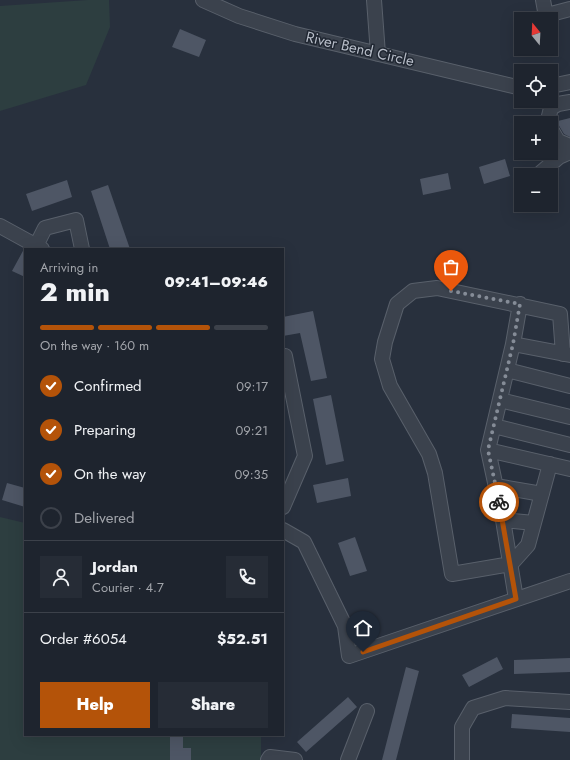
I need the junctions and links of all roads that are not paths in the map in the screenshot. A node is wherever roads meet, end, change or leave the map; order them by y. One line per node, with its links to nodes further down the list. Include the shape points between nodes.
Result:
1 (203, 0): 5 (street, River Bend Circle, via 239,16 295,34)
2 (374, 0): 5 (street)
3 (543, 0): 4 (street, via 545,11 551,14)
4 (570, 9)
5 (378, 54): 8 (street, River Bend Circle)
6 (570, 82): 7 (street)
7 (558, 85)
8 (514, 86)
9 (570, 102): 10 (street, via 551,108)
10 (549, 116)
11 (558, 141): 12 (street)
12 (570, 146)
13 (570, 152): 14 (street)
14 (547, 168)
15 (0, 226): 16 (street)
16 (39, 247): 17 (street, via 45,228 76,220)
17 (82, 248)
18 (520, 304): 19 (street); 20 (street, via 560,314); 38 (street, via 437,288 413,291 397,304 382,359 390,386 429,454 435,473 452,574)
19 (513, 344): 20 (street); 22 (street)
20 (567, 354)
21 (284, 356): 24 (street)
22 (507, 370): 23 (street); 25 (street)
23 (570, 386)
24 (288, 392): 34 (street, via 305,456)
25 (500, 400): 26 (street); 27 (street)
26 (570, 416)
27 (494, 426): 28 (street); 29 (street)
28 (570, 445)
29 (488, 450): 30 (street); 32 (street)
30 (550, 464): 31 (street); 33 (street)
31 (570, 469)
32 (496, 486): 33 (street); 35 (street)
33 (542, 494): 36 (street)
34 (284, 505)
35 (503, 520): 36 (street); 38 (street)
36 (534, 523): 38 (street, via 528,545)
37 (284, 531): 40 (street, via 304,542 345,626 349,656)
38 (511, 564): 40 (street)
39 (570, 580): 40 (street)
40 (516, 599)
41 (570, 702): 46 (street, via 505,698 473,708 462,727)
42 (367, 711): 45 (street)
43 (268, 760): 44 (street, via 270,757)
44 (295, 760)
45 (348, 760)
46 (462, 760)

